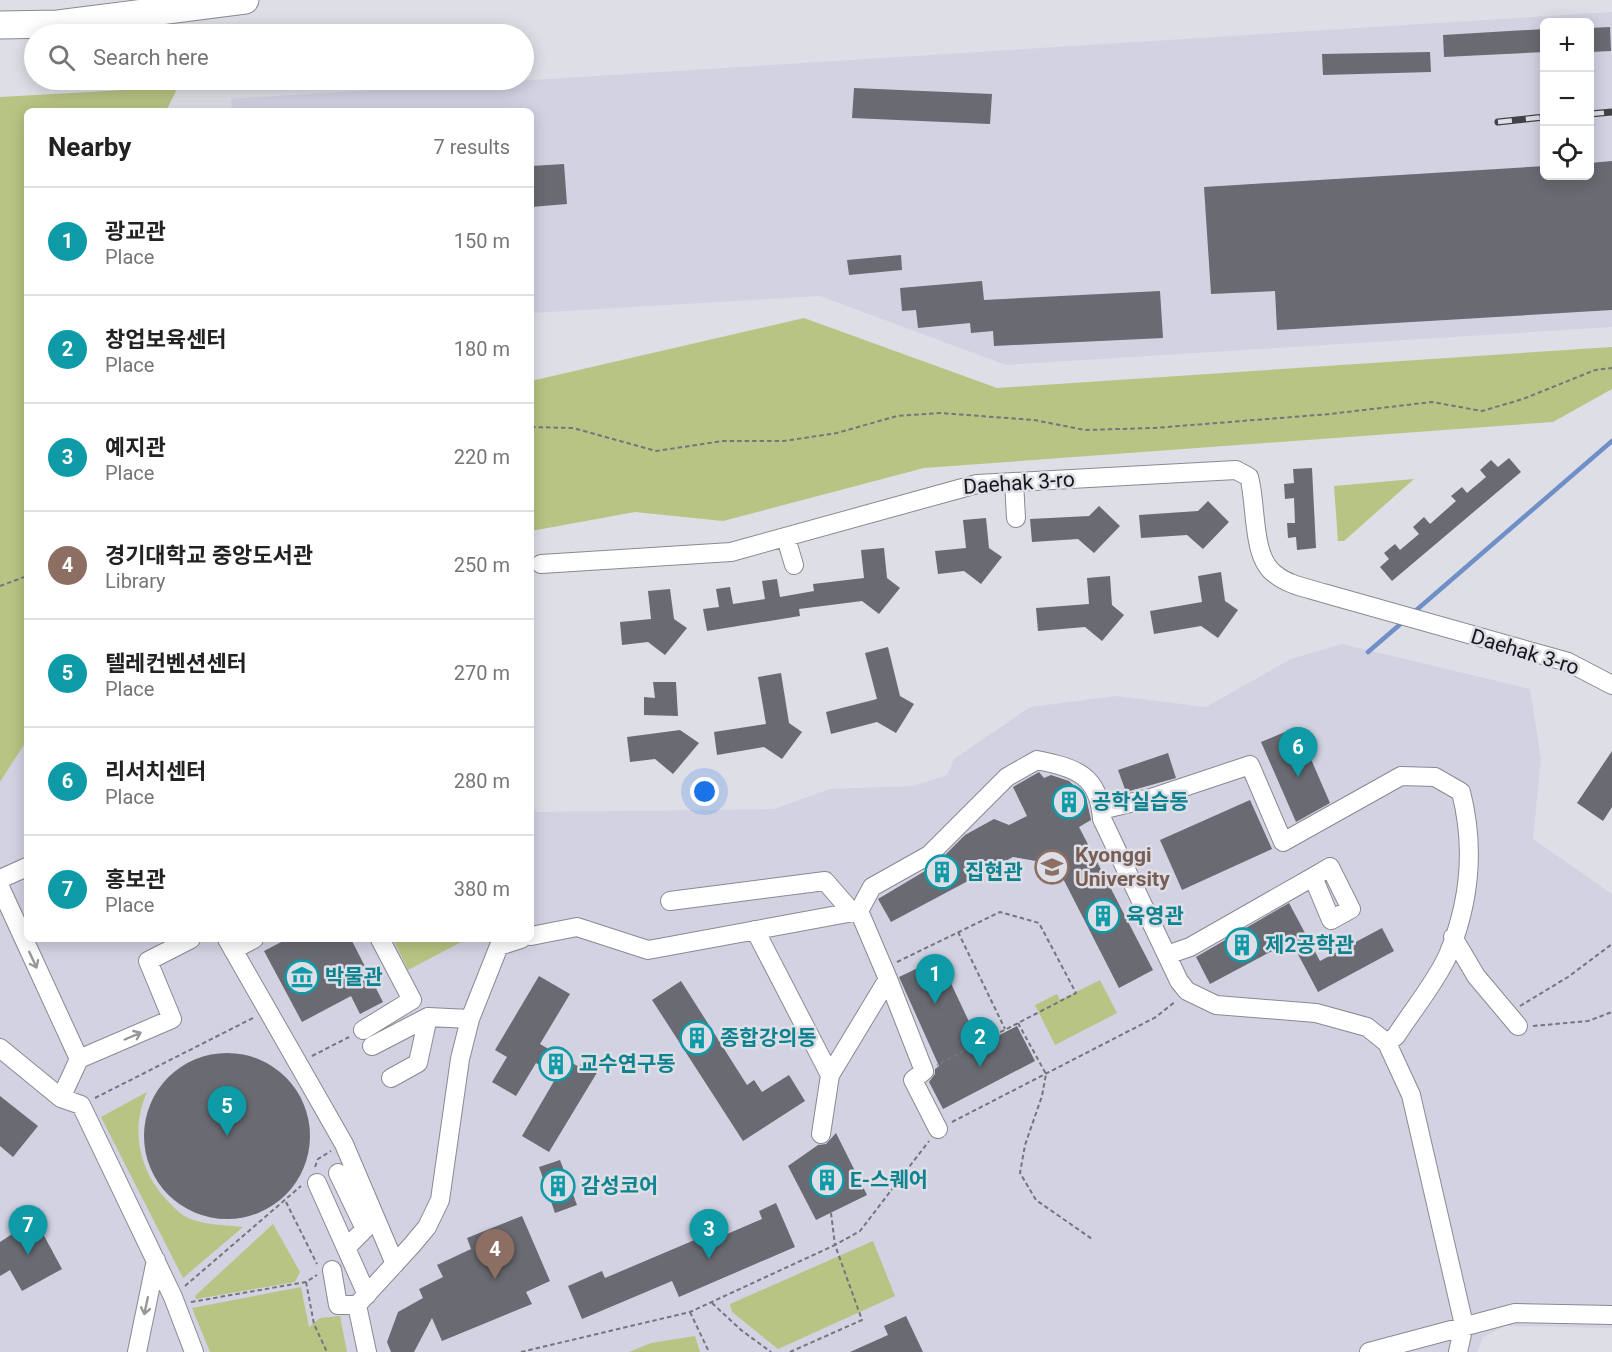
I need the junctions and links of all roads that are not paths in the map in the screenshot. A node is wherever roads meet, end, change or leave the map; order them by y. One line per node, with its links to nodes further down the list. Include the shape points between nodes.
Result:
1 (245, 0): 2 (highway)
2 (58, 24)
3 (0, 25): 4 (highway)
4 (24, 25)
5 (1014, 482): 6 (street); 7 (street, Daehak 3-ro, via 955,488); 10 (street, Daehak 3-ro, via 1215,470 1244,472 1252,488 1265,564 1286,581 1568,662)
6 (1016, 519)
7 (786, 538): 8 (street, Daehak 3-ro, via 701,556); 9 (street)
8 (541, 564)
9 (794, 565)
10 (1612, 685)
11 (1101, 810): 17 (street, via 1087,776 1037,760 1007,777 929,855 872,887); 20 (street, via 1250,765 1283,842 1401,776 1435,777 1461,792 1470,826 1468,892); 27 (street)
12 (24, 868): 14 (street)
13 (1313, 877): 27 (street, via 1190,947)
14 (0, 879)
15 (0, 887): 21 (street, one-way to 21)
16 (670, 901): 17 (street, via 825,881)
17 (856, 911): 18 (street); 28 (street)
18 (755, 930): 19 (street, via 648,950 577,927); 35 (street)
19 (534, 935)
20 (1454, 937): 31 (street, via 1476,976); 32 (street, via 1447,956 1396,1036)
21 (24, 939)
22 (25, 942): 34 (street, one-way to 34)
23 (185, 942): 34 (street, one-way to 23, via 172,1019 148,961)
24 (382, 942): 29 (street, via 412,1000 367,1038)
25 (512, 942): 30 (street, via 499,946)
26 (230, 945): 44 (street, via 344,1144)
27 (1167, 956): 32 (street, via 1187,991 1216,1005 1316,1012 1366,1027)
28 (886, 973): 35 (street); 38 (street, via 924,1071 913,1080)
29 (428, 1017): 30 (street); 36 (street, via 418,1063)
30 (470, 1019): 44 (street, via 460,1059 440,1200 427,1227)
31 (1513, 1020)
32 (1387, 1043): 48 (street, via 1411,1095)
33 (0, 1048): 37 (street)
34 (79, 1059): 37 (street)
35 (830, 1075): 39 (street)
36 (391, 1078)
37 (61, 1098): 43 (street, via 81,1105)
38 (938, 1129)
39 (821, 1134)
40 (338, 1173): 42 (street, via 365,1229)
41 (310, 1181): 42 (street)
42 (346, 1248): 46 (street)
43 (156, 1260): 49 (street, one-way to 49); 50 (street)
44 (395, 1264): 46 (street)
45 (332, 1270): 46 (street, via 338,1305)
46 (362, 1300): 51 (street)
47 (1612, 1315): 48 (street, via 1515,1313)
48 (1464, 1325): 52 (street); 53 (street)
49 (137, 1352)
50 (194, 1352)
51 (367, 1352)
52 (1369, 1352)
53 (1458, 1352)

